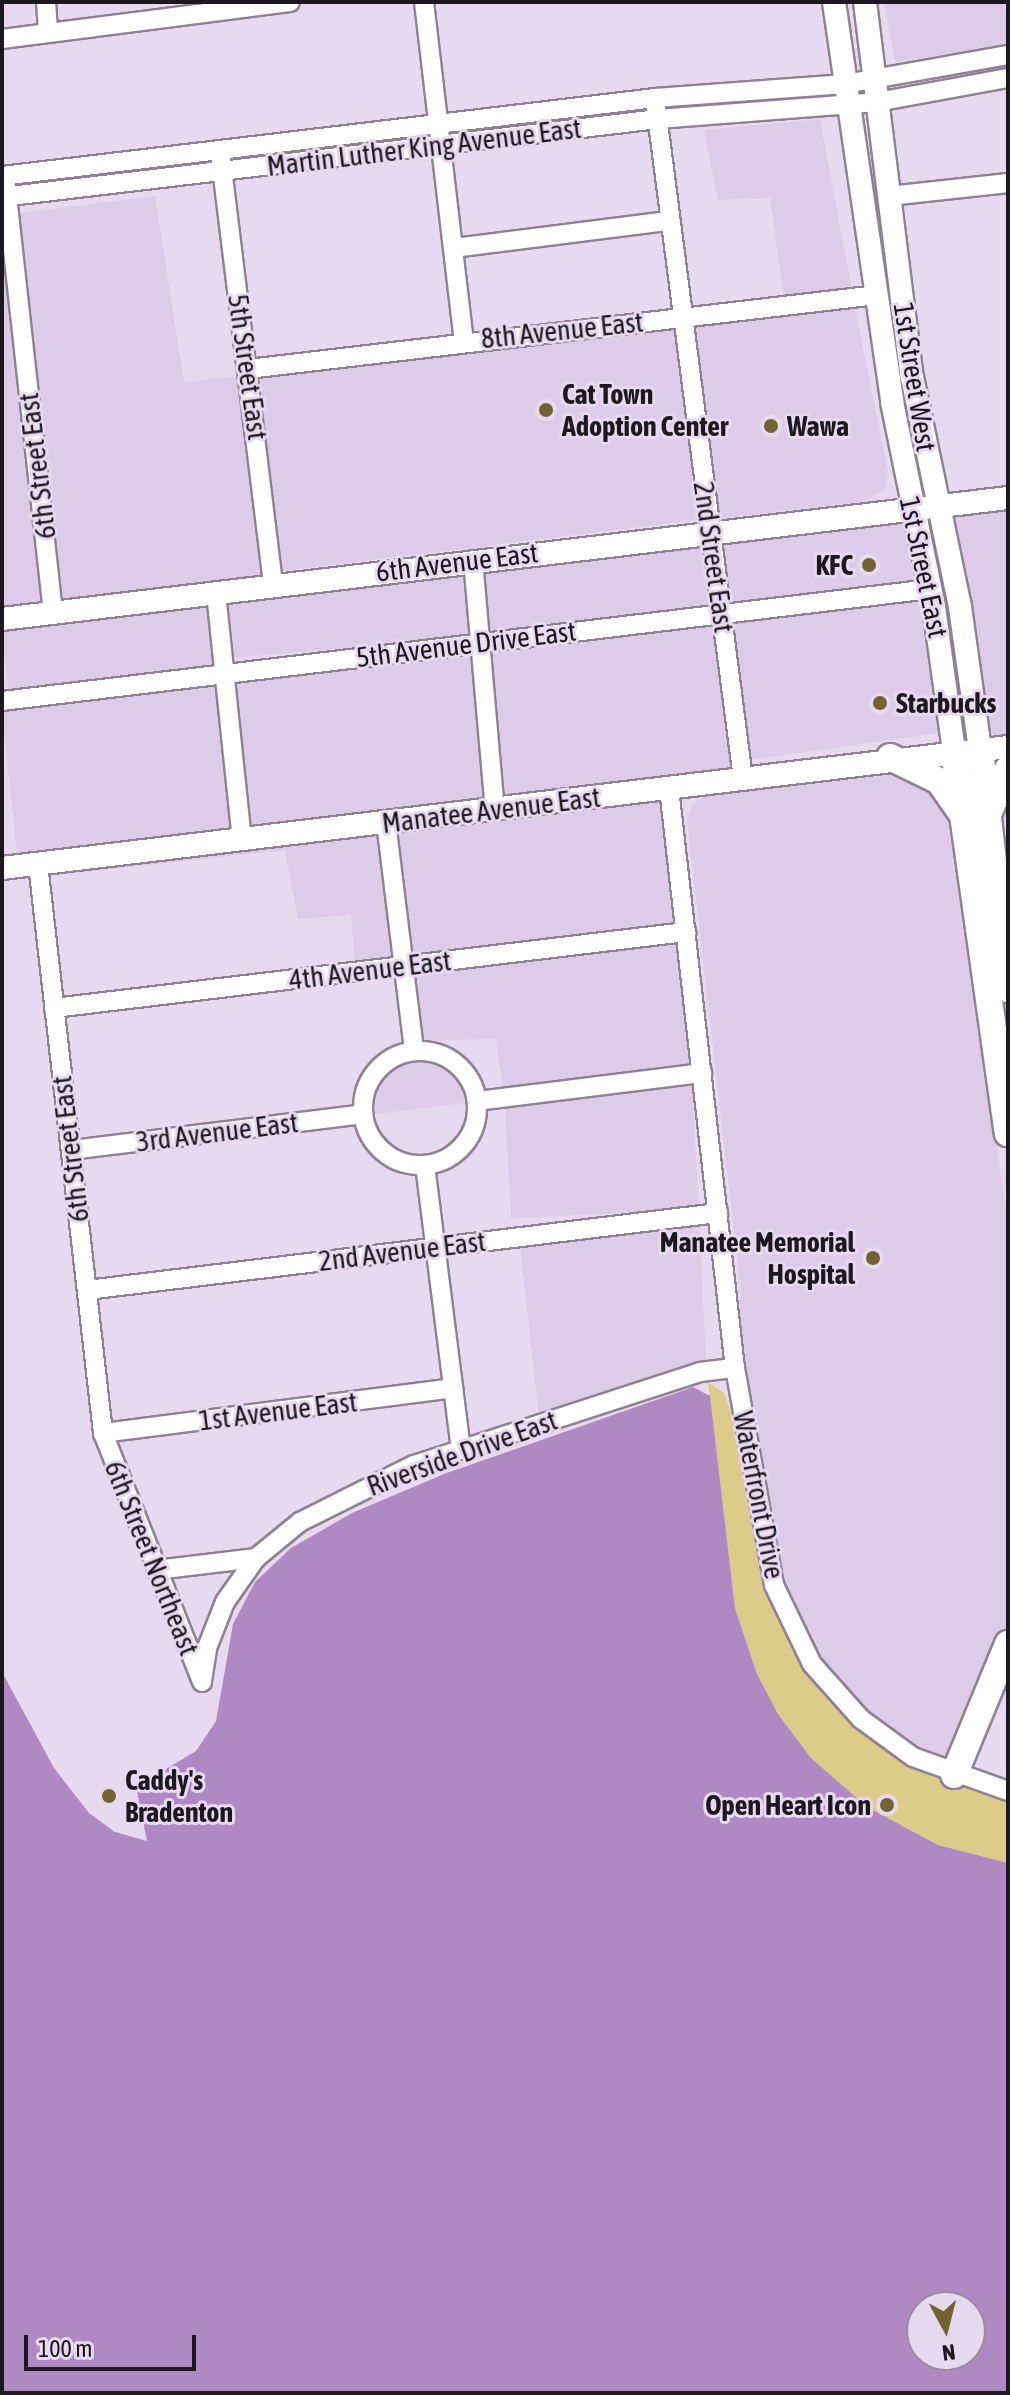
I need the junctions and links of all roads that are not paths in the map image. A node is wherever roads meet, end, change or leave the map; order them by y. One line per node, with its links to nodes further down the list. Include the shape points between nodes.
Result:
1 (46, 2): 6 (street)
2 (290, 2): 6 (street)
3 (424, 2): 14 (street)
4 (834, 2): 11 (main road, 1st Street East)
5 (865, 2): 10 (main road, 1st Street West)
6 (48, 32): 7 (street)
7 (2, 39)
8 (1008, 55): 10 (street)
9 (1008, 78): 10 (street)
10 (876, 91): 11 (street); 21 (main road, 1st Street West)
11 (846, 94): 12 (street, Martin Luther King Avenue East); 13 (street, Martin Luther King Avenue East); 24 (main road, 1st Street East)
12 (655, 98): 13 (street, 2nd Street East); 14 (street, Martin Luther King Avenue East)
13 (658, 119): 15 (street, Martin Luther King Avenue East); 22 (street, 2nd Street East)
14 (441, 123): 15 (street); 16 (street, Martin Luther King Avenue East)
15 (443, 145): 17 (street, Martin Luther King Avenue East); 23 (street)
16 (220, 149): 17 (street, 5th Street East); 18 (street, Martin Luther King Avenue East)
17 (223, 171): 20 (street, Martin Luther King Avenue East); 27 (street, 5th Street East)
18 (4, 175): 20 (street, 6th Street East)
19 (1008, 183): 21 (street)
20 (5, 196): 36 (street, 6th Street East)
21 (889, 196): 29 (main road, 1st Street West, via 912,377)
22 (669, 221): 23 (street); 25 (street, 2nd Street East)
23 (454, 248): 26 (street)
24 (877, 295): 25 (street, 8th Avenue East); 30 (main road, 1st Street East)
25 (682, 317): 26 (street, 8th Avenue East); 31 (street, 2nd Street East)
26 (464, 340): 27 (street, 8th Avenue East)
27 (248, 369): 33 (street, 5th Street East)
28 (1008, 498): 29 (main road, 6th Avenue East)
29 (937, 505): 30 (main road, 6th Avenue East); 43 (main road, 1st Street West, via 960,607)
30 (912, 507): 31 (main road, 6th Avenue East); 34 (main road, 1st Street East)
31 (710, 531): 32 (main road, 6th Avenue East); 37 (street, 2nd Street East)
32 (473, 560): 33 (main road, 6th Avenue East); 39 (street)
33 (273, 586): 35 (main road, 6th Avenue East)
34 (930, 589): 37 (street, 5th Avenue Drive East); 43 (main road, 1st Street East)
35 (216, 593): 36 (main road, 6th Avenue East); 40 (street)
36 (53, 613): 38 (main road, 6th Avenue East)
37 (723, 614): 39 (street, 5th Avenue Drive East); 46 (street, 2nd Street East)
38 (2, 619)
39 (481, 643): 40 (street, 5th Avenue Drive East); 48 (street)
40 (225, 673): 41 (street, 5th Avenue Drive East); 51 (street)
41 (2, 701)
42 (1008, 747): 43 (main road, Manatee Avenue East)
43 (967, 751): 44 (main road, Manatee Avenue East); 49 (highway, 1st Street East)
44 (890, 757): 46 (main road, Manatee Avenue East); 49 (highway, via 939,781)
45 (1008, 769): 49 (highway)
46 (743, 779): 47 (main road, Manatee Avenue East)
47 (669, 788): 48 (main road, Manatee Avenue East); 54 (street)
48 (495, 809): 50 (main road, Manatee Avenue East)
49 (975, 814): 56 (highway); 62 (highway, 1st Street East)
50 (386, 822): 51 (main road, Manatee Avenue East); 55 (street)
51 (242, 840): 52 (main road, Manatee Avenue East)
52 (38, 864): 53 (main road, Manatee Avenue East); 57 (street, 6th Street East)
53 (2, 868)
54 (686, 932): 55 (street, 4th Avenue East); 59 (street)
55 (404, 966): 57 (street, 4th Avenue East); 58 (street)
56 (1008, 989)
57 (54, 1008): 63 (street, 6th Street East)
58 (414, 1051): 60 (street, via 438,1054 456,1064); 61 (street, via 375,1072 365,1092)
59 (702, 1073): 60 (street); 65 (street)
60 (477, 1101): 64 (street, via 466,1143 450,1157)
61 (363, 1114): 63 (street, 3rd Avenue East); 64 (street, via 369,1135 384,1153 399,1162)
62 (1008, 1133)
63 (71, 1150): 67 (street, 6th Street East)
64 (425, 1165): 66 (street)
65 (718, 1213): 66 (street, 2nd Avenue East); 68 (street)
66 (436, 1247): 67 (street, 2nd Avenue East); 69 (street)
67 (87, 1290): 70 (street, 6th Street East)
68 (735, 1368): 71 (street, Riverside Drive East, via 700,1372); 75 (street, Waterfront Drive, via 769,1567 799,1640 829,1687 872,1729 913,1757)
69 (453, 1388): 70 (street, 1st Avenue East); 71 (street)
70 (103, 1433): 73 (street, 6th Street Northeast)
71 (461, 1449): 72 (street, Riverside Drive East, via 352,1492 300,1522)
72 (256, 1558): 73 (street); 73 (street, 6th Street Northeast, via 216,1619 202,1682)
73 (156, 1570)
74 (1008, 1644): 75 (highway)
75 (954, 1775): 76 (street, Waterfront Drive)
76 (1008, 1791)

